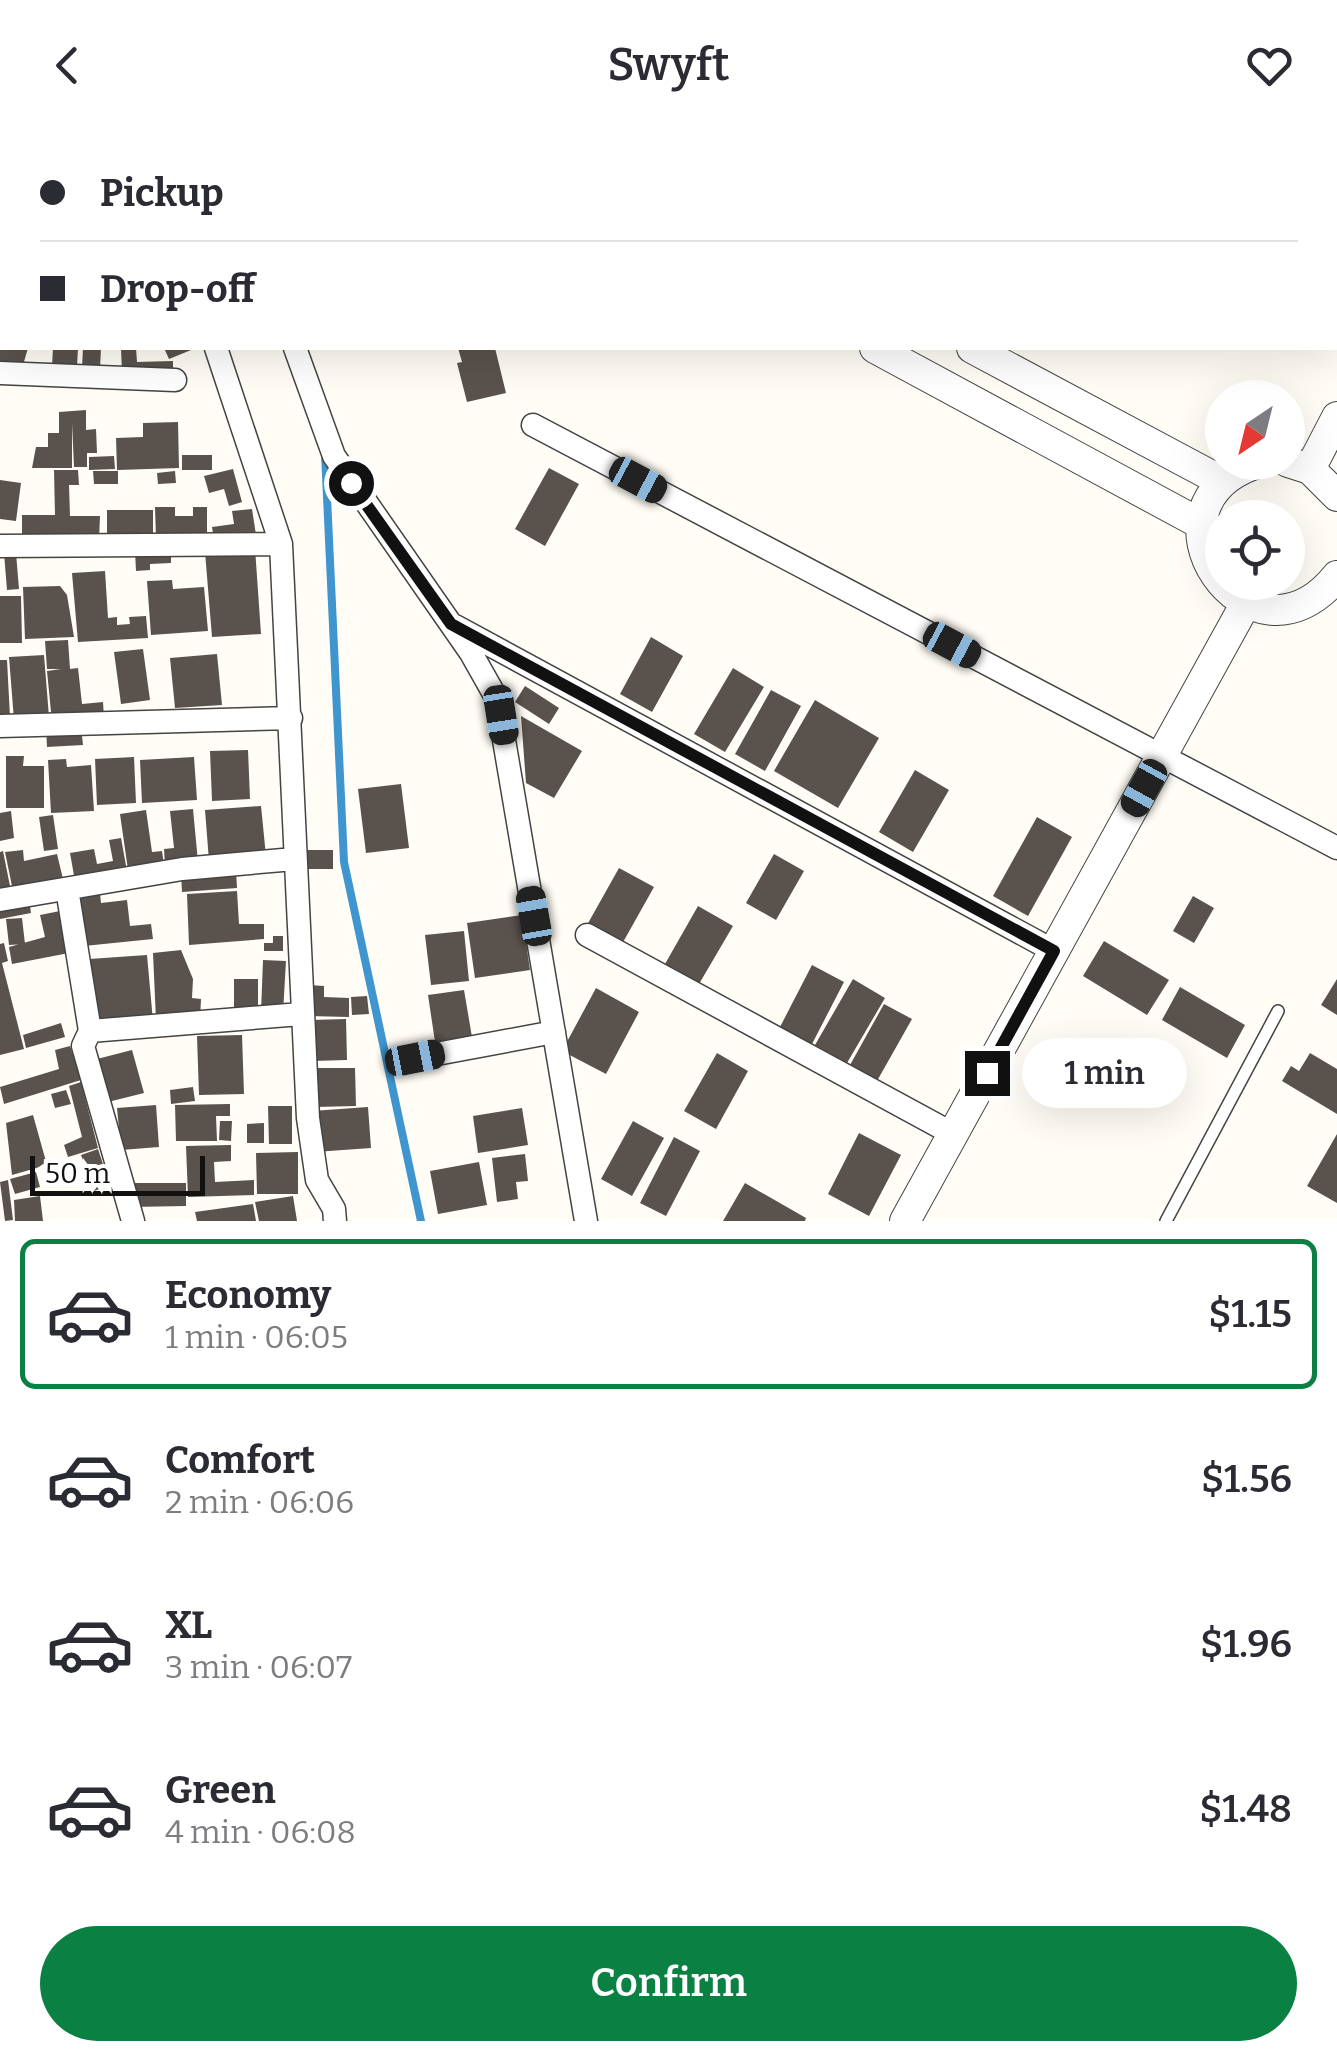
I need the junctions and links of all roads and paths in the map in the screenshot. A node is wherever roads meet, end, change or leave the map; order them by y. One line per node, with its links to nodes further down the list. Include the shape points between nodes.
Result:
1 (217, 350): 15 (street)
2 (296, 350): 19 (street, via 334,456)
3 (879, 350): 14 (street)
4 (989, 351): 12 (street)
5 (0, 372): 6 (street)
6 (175, 380)
7 (1337, 417): 9 (street)
8 (533, 425): 22 (street)
9 (1305, 458)
10 (1305, 471): 13 (street)
11 (1226, 480): 12 (street)
12 (1223, 482): 14 (street)
13 (1337, 496)
14 (1202, 524): 18 (street, via 1209,570)
15 (281, 544): 16 (street); 20 (street)
16 (0, 546)
17 (1331, 593): 18 (street, via 1295,607)
18 (1246, 603): 22 (street)
19 (451, 624): 28 (street); 32 (street, via 497,698)
20 (291, 718): 21 (street); 24 (street)
21 (0, 726)
22 (1162, 756): 23 (street); 28 (street)
23 (1337, 848)
24 (294, 859): 25 (street); 30 (street)
25 (67, 889): 26 (street); 31 (street)
26 (0, 900)
27 (587, 935): 34 (street)
28 (1054, 951): 34 (street)
29 (1278, 1011): 39 (lane)
30 (301, 1014): 31 (street); 36 (street, via 317,1180)
31 (90, 1031): 35 (street, via 84,1046)
32 (554, 1032): 33 (street); 37 (street)
33 (415, 1058)
34 (953, 1134): 38 (street)
35 (133, 1221)
36 (335, 1221)
37 (586, 1221)
38 (905, 1221)
39 (1166, 1221)

